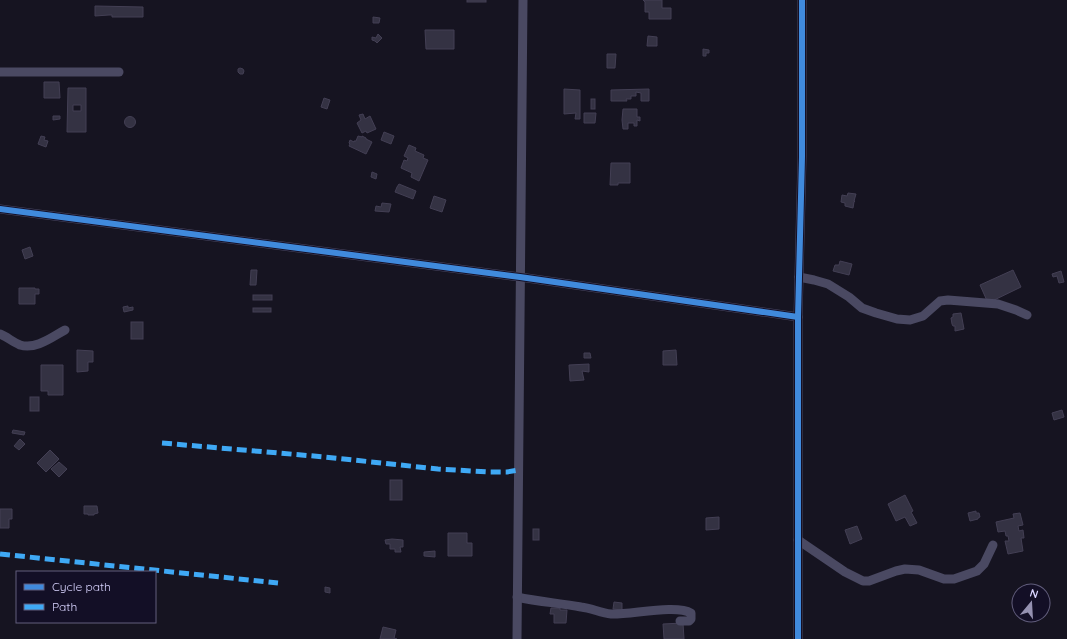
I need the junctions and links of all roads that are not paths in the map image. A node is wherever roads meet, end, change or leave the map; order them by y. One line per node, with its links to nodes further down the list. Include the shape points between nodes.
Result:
1 (523, 0): 6 (street)
2 (802, 0): 7 (street)
3 (0, 72): 4 (street)
4 (119, 72)
5 (0, 209): 6 (street)
6 (520, 277): 9 (street); 14 (street)
7 (799, 278): 8 (street, via 828,284 850,297 862,308 897,319 910,320 922,316 940,301 948,300 998,304); 9 (street)
8 (1027, 315)
9 (798, 317): 12 (street)
10 (65, 330): 11 (street, via 31,346 22,345)
11 (0, 334)
12 (798, 540): 13 (street, via 845,572 869,582 896,570 905,569 919,570 944,580 954,579 977,571 984,564); 17 (street)
13 (993, 545)
14 (517, 598): 15 (street, via 584,607 611,614 676,610 691,613 689,621); 16 (street)
15 (680, 621)
16 (517, 639)
17 (798, 639)

